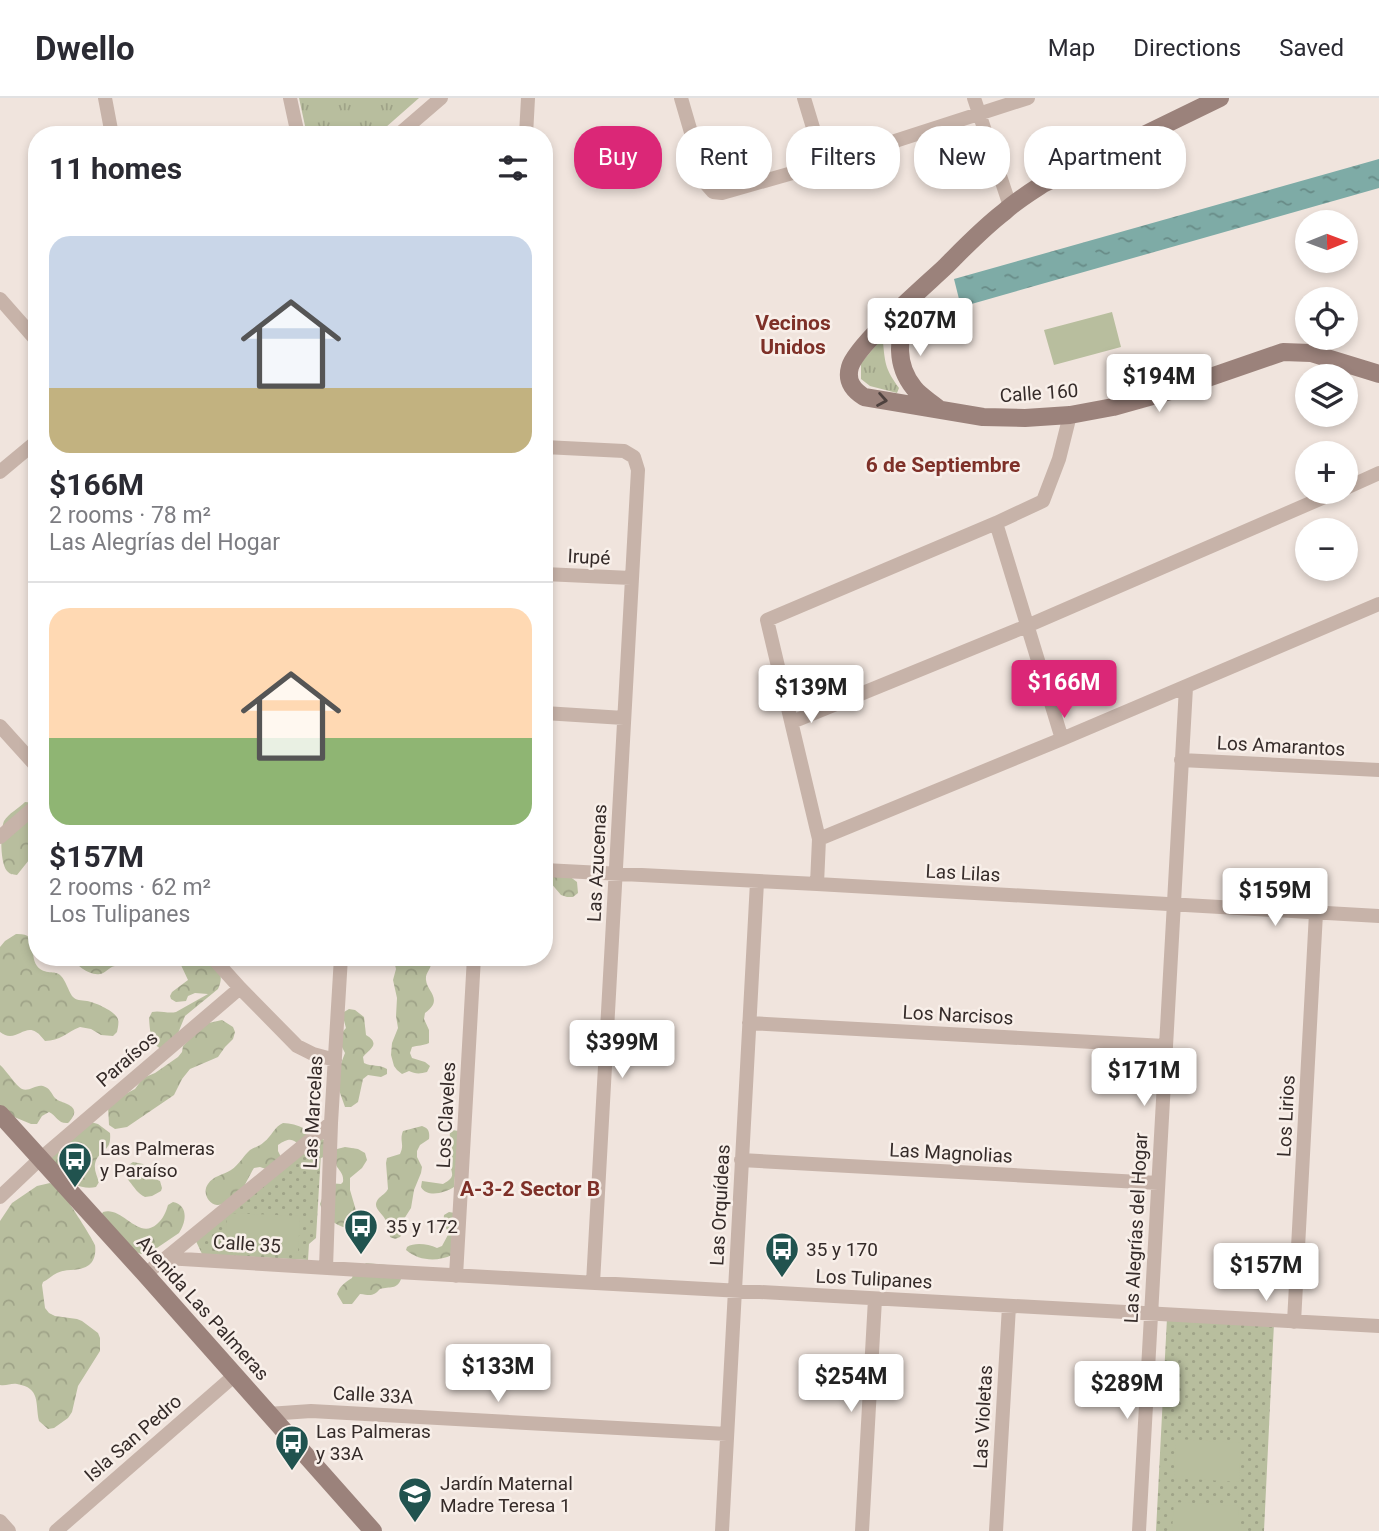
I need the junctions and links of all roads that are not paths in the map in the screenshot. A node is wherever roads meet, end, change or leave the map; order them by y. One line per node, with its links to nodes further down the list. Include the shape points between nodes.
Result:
1 (105, 98): 11 (street)
2 (290, 98): 12 (street)
3 (441, 98): 13 (street)
4 (528, 98): 14 (street)
5 (681, 98): 17 (street, via 706,184 713,192 722,194)
6 (804, 98): 15 (street)
7 (974, 98): 10 (street)
8 (1028, 98): 10 (street)
9 (1220, 98): 18 (main road, Calle 160, via 1043,184)
10 (979, 113): 16 (street); 18 (street)
11 (110, 126)
12 (296, 126)
13 (408, 126)
14 (526, 126)
15 (812, 126)
16 (900, 139)
17 (786, 175)
18 (1010, 206): 20 (main road, Calle 160)
19 (0, 299): 21 (street)
20 (907, 303): 23 (main road, via 899,343 902,367 914,388); 23 (main road, Calle 160, one-way to 23, via 853,359 849,380 864,397)
21 (28, 331)
22 (1379, 374): 24 (main road, Calle 160, via 1311,353 1283,352 1170,391)
23 (941, 411): 24 (main road, Calle 160, via 983,417)
24 (1070, 415): 31 (street, via 1043,501)
25 (553, 447): 33 (street, Las Azucenas, via 624,451 634,457 638,470)
26 (28, 449): 27 (street)
27 (0, 472)
28 (1379, 473): 29 (street)
29 (1358, 483)
30 (1308, 504): 35 (street)
31 (996, 523): 35 (street); 39 (street, via 766,620)
32 (553, 574): 33 (street, Irupé)
33 (631, 578): 38 (street, Las Azucenas)
34 (1379, 604): 36 (street)
35 (1027, 626): 39 (street); 41 (street)
36 (1186, 687): 41 (street); 43 (street, Las Alegrías del Hogar)
37 (553, 714): 38 (street)
38 (624, 718): 49 (street, Las Azucenas)
39 (792, 722): 47 (street)
40 (0, 726): 42 (street)
41 (1062, 739): 47 (street)
42 (28, 757)
43 (1181, 760): 44 (street, Los Amarantos); 52 (street, Las Alegrías del Hogar)
44 (1379, 770)
45 (28, 813): 46 (street)
46 (0, 837)
47 (819, 839): 51 (street)
48 (553, 870): 49 (street, Las Lilas)
49 (616, 874): 50 (street, Las Lilas); 72 (street, Las Azucenas)
50 (757, 882): 51 (street, Las Lilas); 59 (street, Las Orquídeas)
51 (817, 884): 52 (street, Las Lilas)
52 (1173, 905): 53 (street, Las Lilas); 60 (street, Las Alegrías del Hogar)
53 (1316, 912): 54 (street, Las Lilas); 77 (street, Los Lirios)
54 (1379, 916)
55 (220, 966): 58 (street)
56 (340, 966): 61 (street, Las Marcelas)
57 (473, 966): 71 (street, Los Claveles)
58 (240, 988): 61 (street, via 297,1046); 64 (street, Paraísos)
59 (749, 1023): 60 (street, Los Narcisos); 65 (street, Las Orquídeas)
60 (1165, 1046): 66 (street, Las Alegrías del Hogar)
61 (335, 1060): 63 (street, Las Marcelas)
62 (0, 1114): 64 (main road, Avenida Las Palmeras)
63 (331, 1123): 68 (street); 69 (street, Las Marcelas)
64 (40, 1159): 67 (street, Paraísos); 70 (main road, Avenida Las Palmeras)
65 (741, 1160): 66 (street, Las Magnolias); 73 (street, Las Orquídeas)
66 (1158, 1183): 76 (street, Las Alegrías del Hogar)
67 (0, 1197)
68 (166, 1258): 69 (street, Calle 35); 70 (street)
69 (326, 1268): 71 (street, Los Tulipanes)
70 (145, 1274): 79 (main road, Avenida Las Palmeras)
71 (456, 1276): 72 (street, Los Tulipanes)
72 (593, 1283): 73 (street, Los Tulipanes)
73 (734, 1291): 74 (street, Los Tulipanes); 81 (street, Las Orquídeas)
74 (875, 1298): 75 (street, Los Tulipanes); 87 (street)
75 (1009, 1306): 76 (street, Los Tulipanes); 88 (street, Las Violetas)
76 (1151, 1314): 77 (street, Los Tulipanes); 89 (street, Las Alegrías del Hogar)
77 (1294, 1322): 78 (street, Los Tulipanes)
78 (1379, 1326)
79 (235, 1375): 80 (main road, Avenida Las Palmeras); 84 (street, Isla San Pedro)
80 (268, 1414): 81 (street, Calle 33A, via 312,1411); 85 (main road, Avenida Las Palmeras)
81 (727, 1434): 86 (street, Las Orquídeas)
82 (0, 1521): 83 (street)
83 (9, 1531)
84 (56, 1531)
85 (373, 1531)
86 (722, 1531)
87 (862, 1531)
88 (996, 1531)
89 (1139, 1531)

